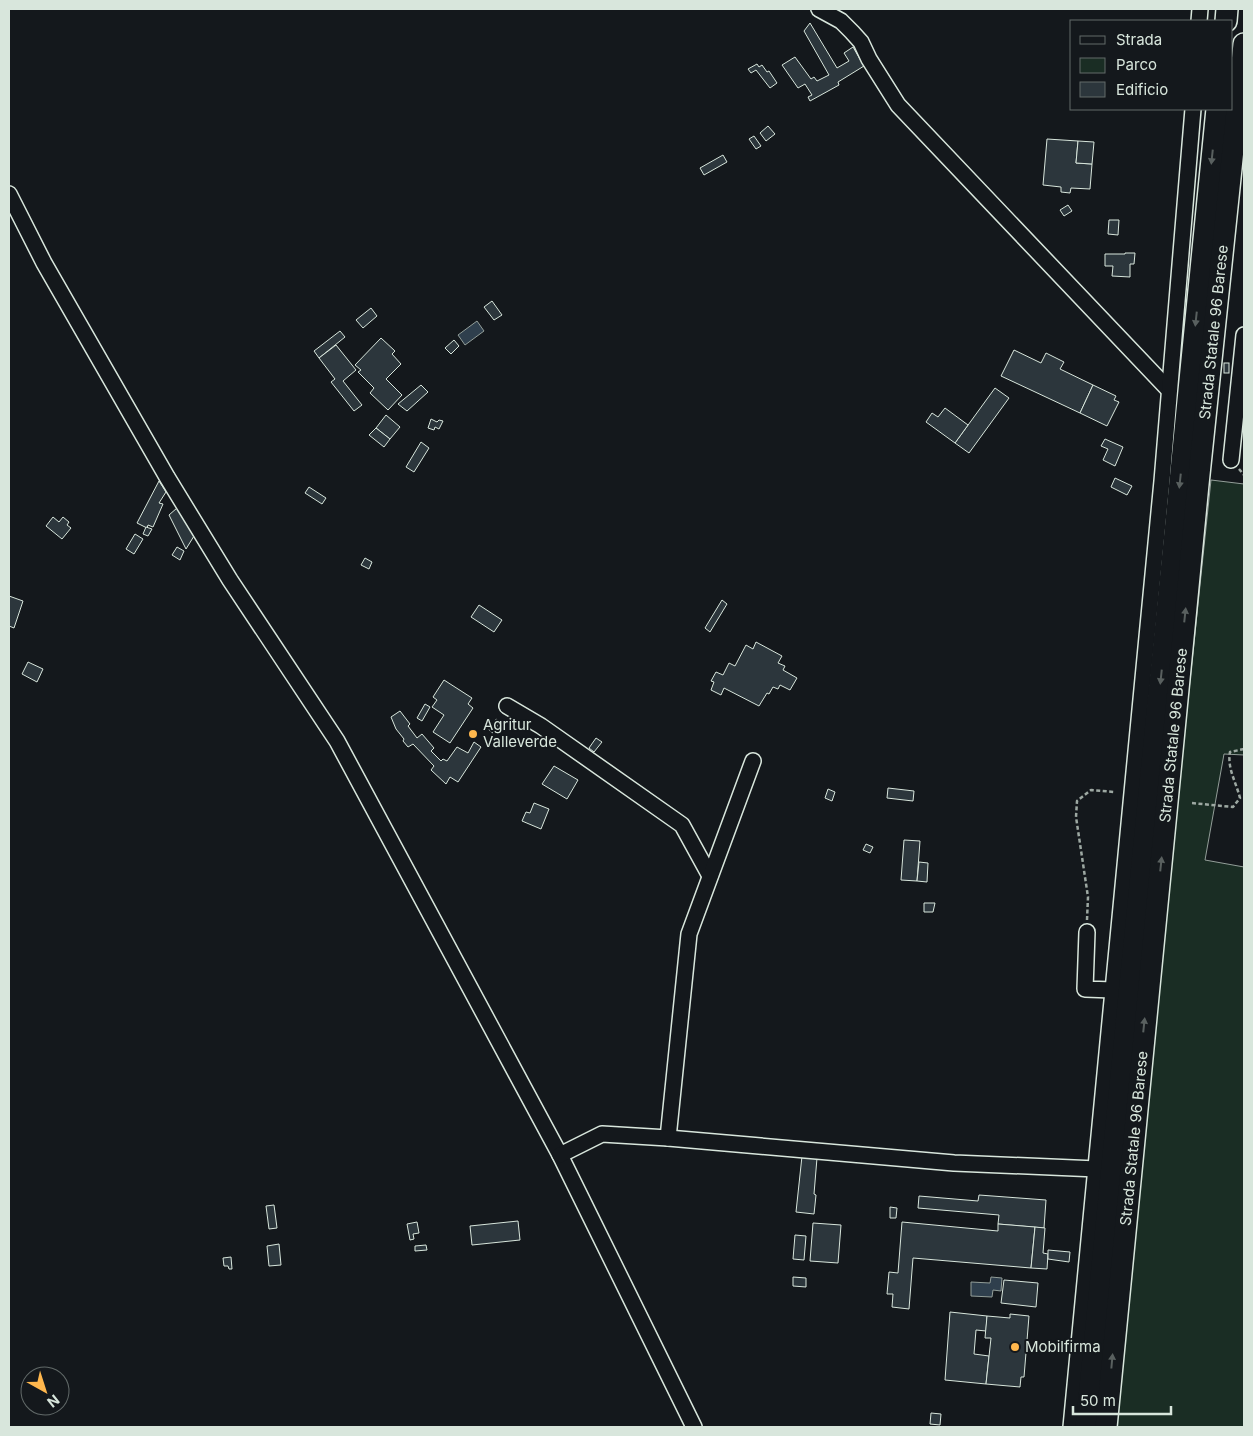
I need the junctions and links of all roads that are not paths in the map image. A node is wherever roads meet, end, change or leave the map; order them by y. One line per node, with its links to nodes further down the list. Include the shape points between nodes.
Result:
1 (819, 9): 7 (street, via 841,21 852,32 898,105)
2 (1244, 44): 20 (highway, Strada Statale 96 Barese, one-way to 2)
3 (1193, 110): 7 (street)
4 (1217, 110): 19 (highway, Strada Statale 96 Barese, one-way to 19)
5 (9, 194): 15 (street, via 44,263 166,477 337,742)
6 (1244, 335): 8 (street)
7 (1169, 390): 13 (street)
8 (1231, 460)
9 (507, 706): 11 (street, via 542,726 682,825)
10 (753, 761): 11 (street)
11 (710, 876): 14 (street, via 689,934)
12 (1087, 932): 13 (street, via 1085,989)
13 (1113, 990): 16 (street)
14 (668, 1138): 15 (street, via 602,1134); 16 (street, via 954,1163)
15 (560, 1155): 17 (street)
16 (1097, 1169): 18 (street)
17 (694, 1427)
18 (1071, 1427)
19 (1086, 1427)
20 (1106, 1427)

